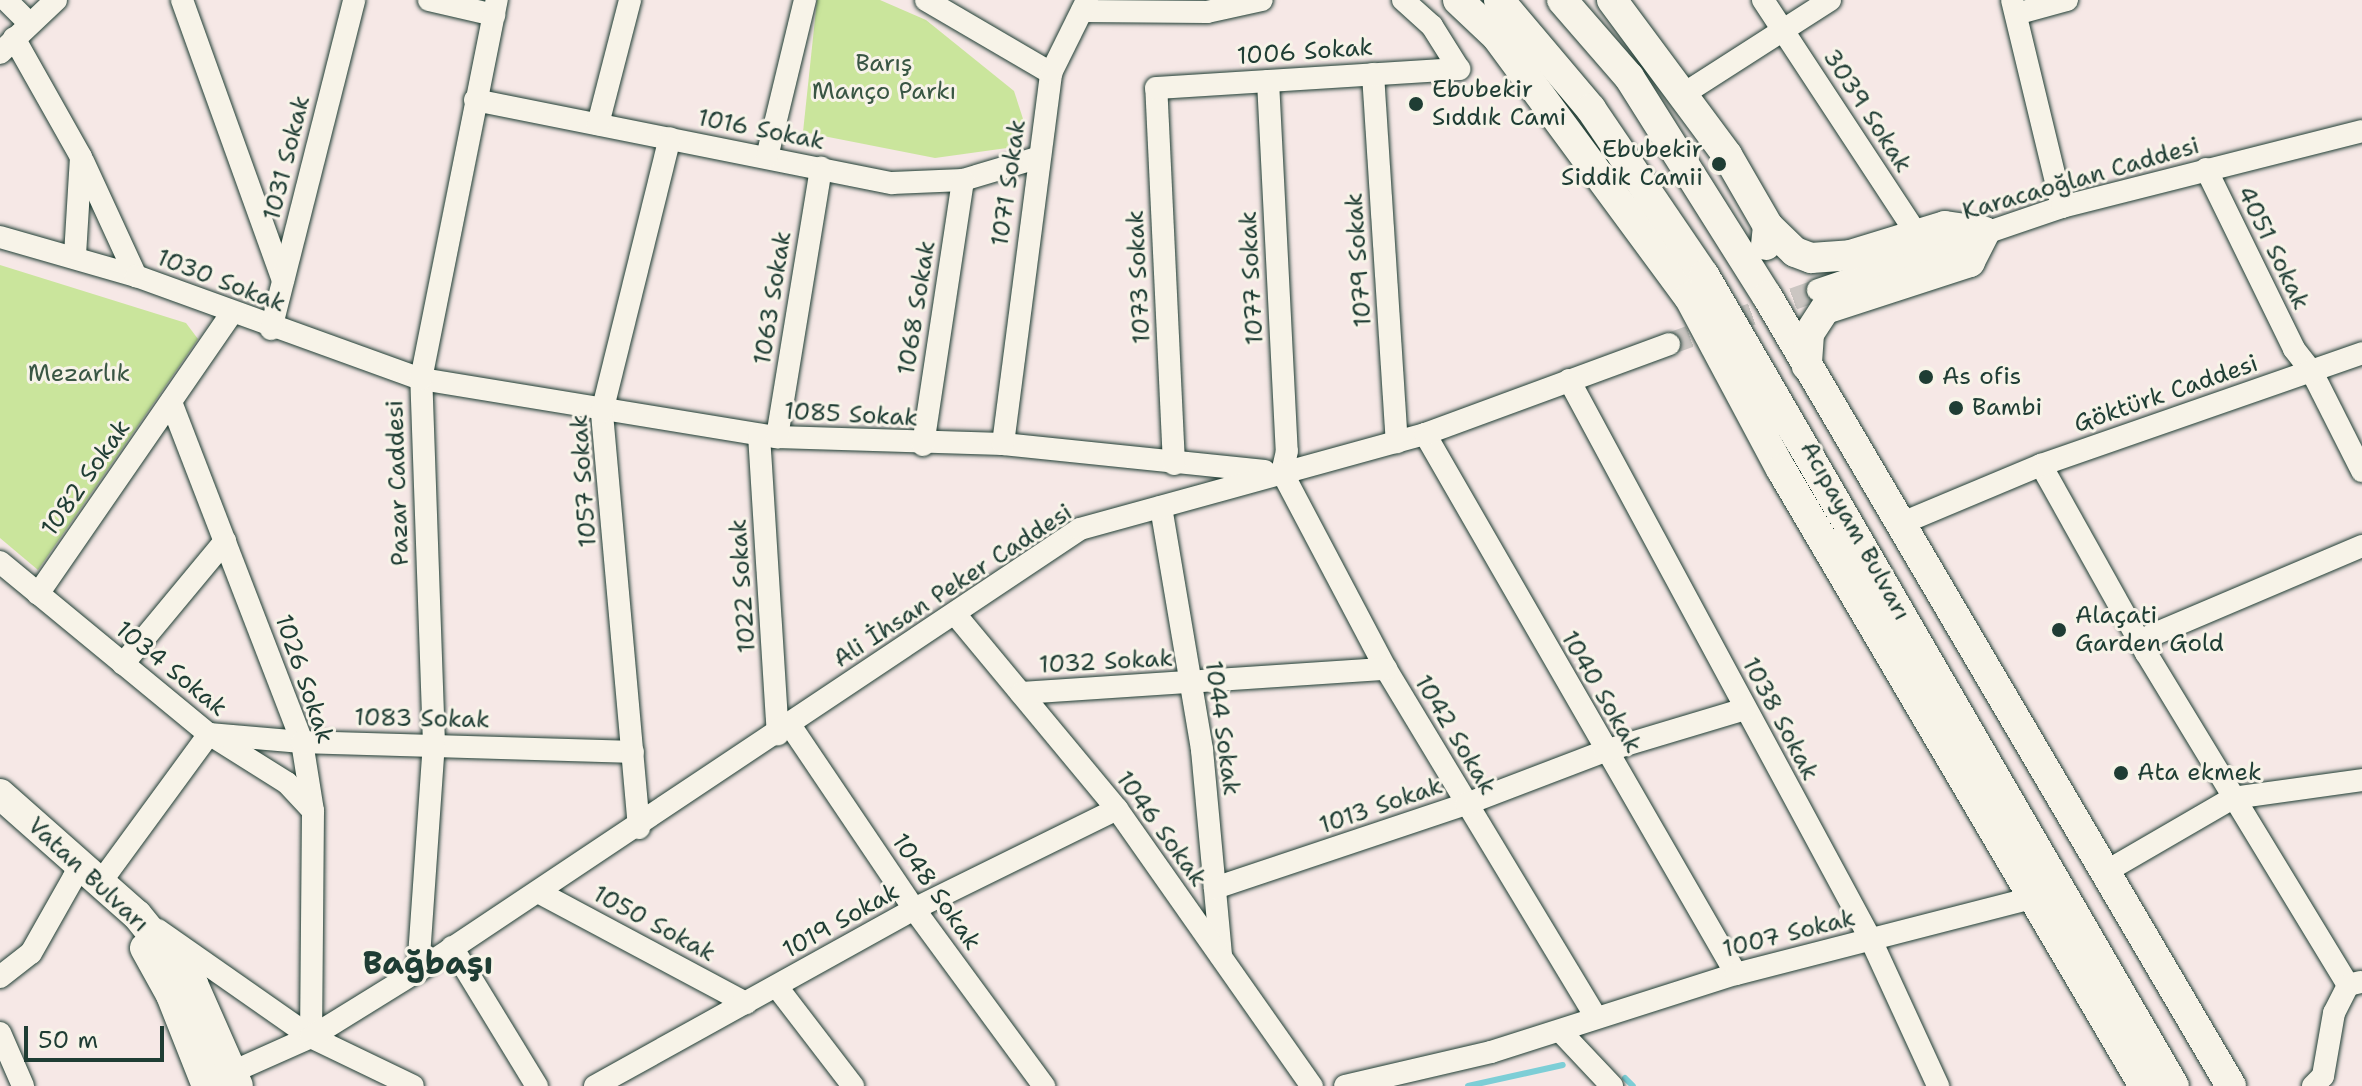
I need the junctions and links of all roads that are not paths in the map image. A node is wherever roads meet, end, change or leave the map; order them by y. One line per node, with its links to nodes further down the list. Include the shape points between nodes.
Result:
1 (6, 0): 22 (street)
2 (56, 0): 22 (street)
3 (182, 0): 45 (street)
4 (354, 0): 45 (street, 1031 Sokak)
5 (429, 0): 20 (street)
6 (630, 0): 29 (street)
7 (805, 0): 33 (street)
8 (926, 0): 23 (street)
9 (1262, 0): 18 (street, via 1207,12)
10 (1403, 0): 24 (street, 1006 Sokak, via 1432,26 1459,69)
11 (1458, 0): 98 (main road, via 1497,37 1689,297 1781,469)
12 (1499, 0): 126 (main road, Acıpayam Bulvarı, via 1591,109 1712,287)
13 (1562, 0): 46 (main road, Acıpayam Bulvarı, via 1629,77)
14 (1612, 0): 27 (main road)
15 (1763, 0): 21 (street, 3039 Sokak)
16 (1830, 0): 21 (street)
17 (2067, 0): 19 (street)
18 (1084, 5): 23 (street, 1071 Sokak)
19 (2014, 7): 38 (street)
20 (495, 8): 28 (street, Pazar Caddesi)
21 (1782, 28): 27 (street); 42 (street, 3039 Sokak)
22 (14, 38): 32 (street)
23 (1051, 73): 34 (street, 1071 Sokak)
24 (1373, 74): 25 (street, 1006 Sokak); 60 (street, 1079 Sokak)
25 (1268, 81): 26 (street, 1006 Sokak); 66 (street, 1077 Sokak, via 1287,451)
26 (1156, 88): 63 (street, 1073 Sokak)
27 (1682, 95): 39 (main road, via 1727,155)
28 (475, 100): 29 (street, 1016 Sokak); 54 (street, Pazar Caddesi)
29 (598, 124): 31 (street, 1016 Sokak)
30 (2362, 131): 36 (street, Karacaoğlan Caddesi)
31 (670, 138): 33 (street, 1016 Sokak); 57 (street, 1057 Sokak)
32 (81, 157): 43 (street); 44 (street)
33 (767, 157): 35 (street, 1016 Sokak)
34 (1037, 158): 37 (street, 1016 Sokak); 61 (street, 1071 Sokak)
35 (821, 168): 37 (street, 1016 Sokak, via 892,183); 59 (street, 1063 Sokak)
36 (2206, 169): 38 (street, Karacaoğlan Caddesi); 53 (street, 4051 Sokak, via 2294,349)
37 (963, 180): 62 (street, 1068 Sokak)
38 (2062, 207): 40 (street, Karacaoğlan Caddesi)
39 (1768, 226): 42 (main road, via 1795,252 1811,258); 46 (main road)
40 (1985, 232): 42 (main road, via 1958,224); 52 (main road, via 1970,262 1825,309 1809,334)
41 (0, 237): 43 (street, 1030 Sokak)
42 (1922, 242): 47 (street)
43 (75, 256): 44 (street, 1030 Sokak)
44 (136, 276): 48 (street, 1030 Sokak)
45 (283, 280): 49 (street, 1031 Sokak)
46 (1761, 287): 52 (main road, Acıpayam Bulvarı)
47 (1818, 290)
48 (232, 313): 49 (street, 1030 Sokak); 56 (street, 1082 Sokak)
49 (271, 329): 54 (street, 1030 Sokak)
50 (1669, 344): 55 (street, Ali İhsan Peker Caddesi)
51 (2362, 353): 53 (street, Göktürk Caddesi)
52 (1807, 366): 68 (main road, Acıpayam Bulvarı)
53 (2312, 372): 64 (street, Göktürk Caddesi); 65 (street, 4051 Sokak)
54 (421, 379): 57 (street, 1085 Sokak); 83 (street, Pazar Caddesi)
55 (1569, 380): 58 (street, Ali İhsan Peker Caddesi); 79 (street, 1038 Sokak)
56 (171, 402): 69 (street, 1026 Sokak); 72 (street, 1082 Sokak)
57 (602, 412): 59 (street, 1085 Sokak); 85 (street, 1057 Sokak)
58 (1425, 434): 60 (street, Ali İhsan Peker Caddesi); 84 (street, 1040 Sokak)
59 (768, 436): 62 (street, 1085 Sokak); 80 (street, 1022 Sokak)
60 (1397, 442): 66 (street, Ali İhsan Peker Caddesi)
61 (1003, 444): 62 (street, 1085 Sokak); 63 (street, 1085 Sokak)
62 (923, 445)
63 (1174, 464): 66 (street, 1085 Sokak)
64 (2041, 465): 68 (street, Göktürk Caddesi); 74 (street)
65 (2362, 471)
66 (1282, 472): 67 (street, Ali İhsan Peker Caddesi); 76 (street, 1042 Sokak)
67 (1161, 507): 73 (street, Ali İhsan Peker Caddesi, via 1080,529); 77 (street, 1044 Sokak)
68 (1900, 524): 127 (main road, Acıpayam Bulvarı)
69 (225, 541): 75 (street); 82 (street, 1026 Sokak)
70 (2362, 546): 74 (street)
71 (0, 562): 72 (street, 1034 Sokak)
72 (38, 594): 75 (street, 1034 Sokak)
73 (955, 614): 78 (street, 1046 Sokak); 80 (street, Ali İhsan Peker Caddesi)
74 (2148, 644): 88 (street)
75 (123, 664): 81 (street, 1034 Sokak)
76 (1386, 669): 77 (street, 1032 Sokak); 89 (street, 1042 Sokak)
77 (1190, 683): 78 (street, 1032 Sokak); 96 (street, 1044 Sokak)
78 (1021, 693): 90 (street, 1046 Sokak)
79 (1745, 709): 84 (street, 1013 Sokak); 101 (street, 1038 Sokak)
80 (784, 730): 93 (street, Ali İhsan Peker Caddesi); 99 (street, 1048 Sokak)
81 (209, 734): 82 (street, 1083 Sokak); 91 (street, 1034 Sokak, via 287,783); 95 (street)
82 (302, 742): 83 (street, 1083 Sokak); 91 (street, 1026 Sokak)
83 (434, 744): 85 (street, 1083 Sokak); 104 (street, Pazar Caddesi)
84 (1605, 751): 89 (street, 1013 Sokak); 105 (street, 1040 Sokak)
85 (633, 752): 93 (street, 1057 Sokak)
86 (2362, 780): 88 (street)
87 (0, 794): 95 (main road, Vatan Bulvarı)
88 (2233, 798): 94 (street); 107 (street)
89 (1466, 804): 96 (street, 1013 Sokak); 110 (street, 1042 Sokak)
90 (1117, 809): 99 (street, 1019 Sokak); 103 (street, 1046 Sokak)
91 (313, 811): 113 (street, 1026 Sokak)
92 (0, 813): 95 (main road, Vatan Bulvarı)
93 (639, 828): 97 (street, Ali İhsan Peker Caddesi)
94 (2119, 864)
95 (86, 876): 100 (main road, Vatan Bulvarı); 106 (street, via 31,953); 114 (main road, Vatan Bulvarı, via 149,952)
96 (1215, 888): 103 (street, 1044 Sokak)
97 (538, 892): 102 (street, Ali İhsan Peker Caddesi); 109 (street, 1050 Sokak)
98 (2032, 898): 101 (street, 1007 Sokak); 125 (main road)
99 (914, 909): 108 (street, 1019 Sokak); 120 (street, 1048 Sokak)
100 (137, 915): 113 (street); 114 (main road, Vatan Bulvarı, via 193,984)
101 (1871, 940): 105 (street, 1007 Sokak); 124 (street, 1038 Sokak)
102 (452, 947): 104 (street, Ali İhsan Peker Caddesi); 117 (street)
103 (1221, 957): 121 (street, 1046 Sokak)
104 (418, 971): 113 (street, Ali İhsan Peker Caddesi)
105 (1736, 974): 110 (street, 1007 Sokak)
106 (0, 977)
107 (2355, 983): 128 (street, via 2334,1013 2323,1076)
108 (777, 987): 109 (street, 1019 Sokak); 119 (street)
109 (746, 1003): 118 (street, 1019 Sokak)
110 (1596, 1017): 112 (street, 1007 Sokak)
111 (0, 1033): 115 (street)
112 (1562, 1033): 122 (street, 1007 Sokak); 123 (street)
113 (311, 1037): 114 (street, Ali İhsan Peker Caddesi); 116 (street)
114 (221, 1082)
115 (23, 1086)
116 (413, 1086)
117 (537, 1086)
118 (595, 1086)
119 (853, 1086)
120 (1044, 1086)
121 (1312, 1086)
122 (1345, 1086)
123 (1612, 1086)
124 (1938, 1086)
125 (2144, 1086)
126 (2174, 1086)
127 (2231, 1086)
128 (2313, 1086)

